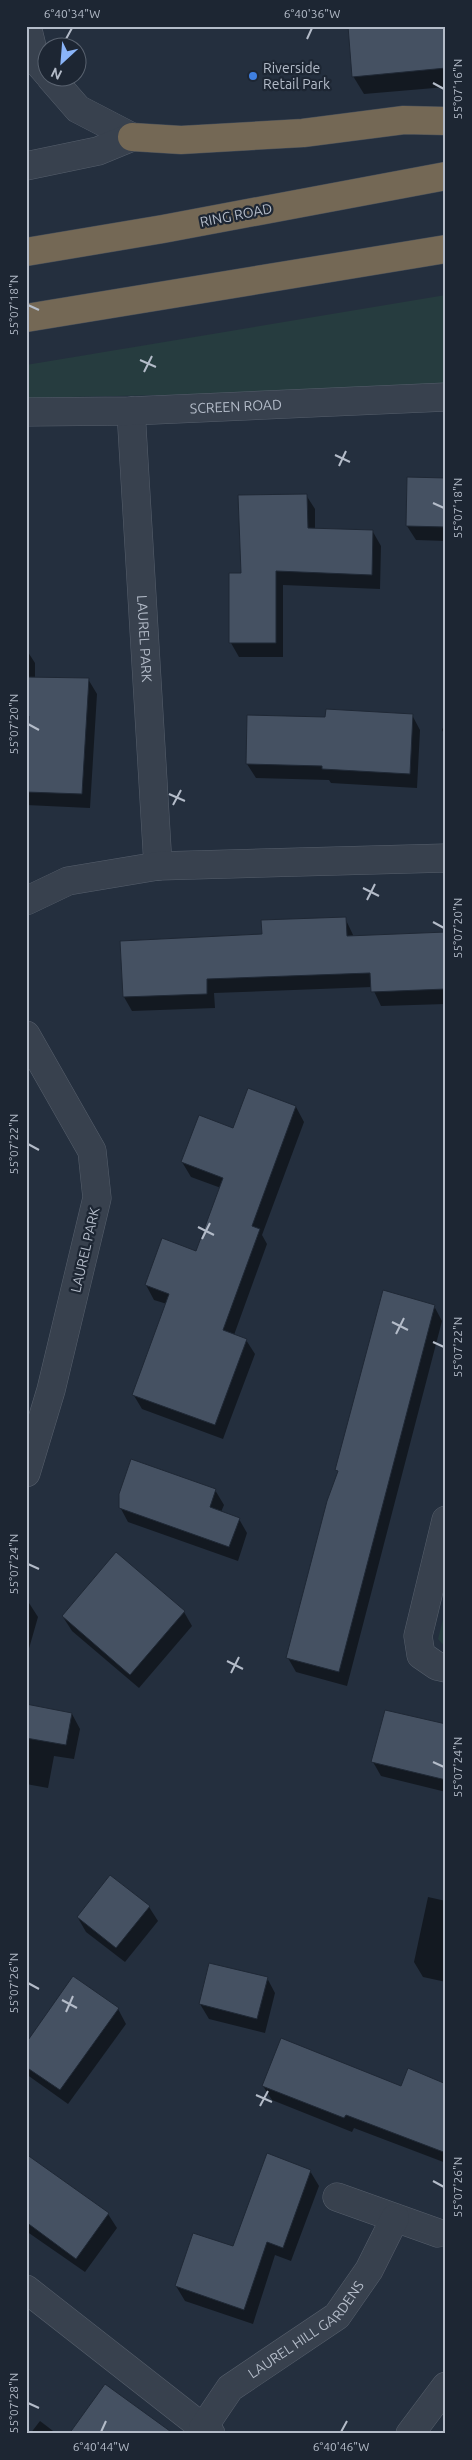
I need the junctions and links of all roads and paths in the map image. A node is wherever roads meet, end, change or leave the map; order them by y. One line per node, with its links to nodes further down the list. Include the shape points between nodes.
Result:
1 (27, 26): 2 (street)
2 (38, 62)
3 (60, 88): 5 (street, via 78,109)
4 (446, 122): 5 (highway, via 404,120 302,133 181,140)
5 (132, 137): 6 (street, via 98,152)
6 (26, 166)
7 (446, 176): 9 (highway, RING ROAD)
8 (446, 249): 10 (highway)
9 (26, 252)
10 (26, 318)
11 (446, 397): 12 (street, SCREEN ROAD)
12 (131, 411): 13 (street, SCREEN ROAD); 15 (street, LAUREL PARK)
13 (26, 412)
14 (446, 858): 15 (street)
15 (158, 866): 16 (street, via 68,881)
16 (26, 901)
17 (26, 1035): 18 (street, LAUREL PARK, via 92,1151 97,1198 52,1390)
18 (26, 1473)
19 (446, 1520): 20 (street, via 418,1636 421,1655)
20 (446, 1668)
21 (337, 2197): 22 (street)
22 (395, 2218): 23 (street); 26 (street, LAUREL HILL GARDENS, via 369,2270 337,2316 230,2388)
23 (438, 2233)
24 (26, 2289): 26 (street, LAUREL HILL GARDENS)
25 (446, 2386): 27 (street)
26 (207, 2431)
27 (410, 2434)

